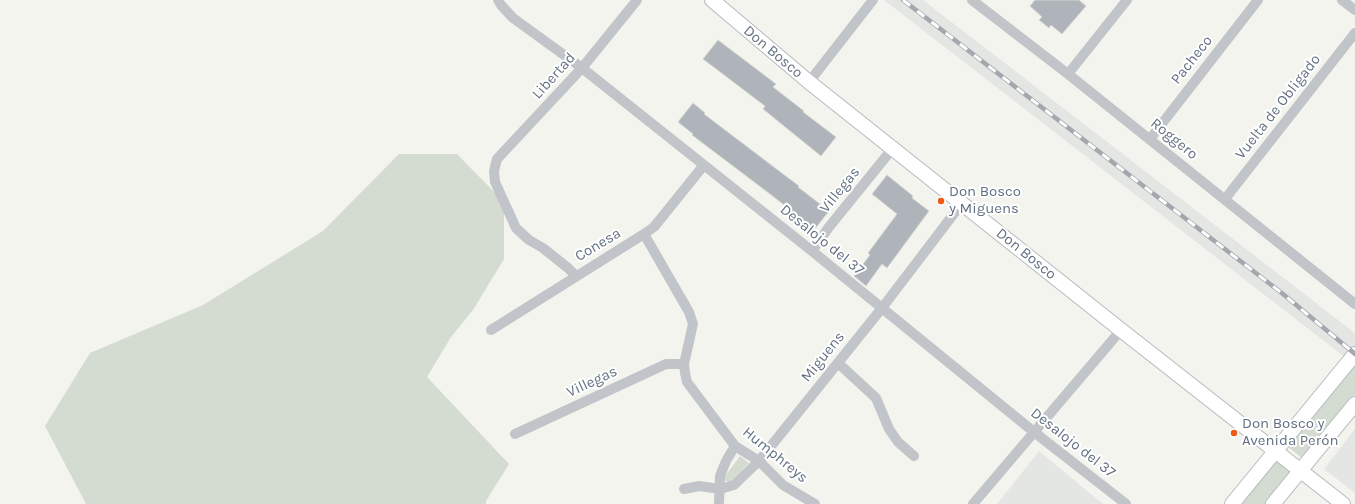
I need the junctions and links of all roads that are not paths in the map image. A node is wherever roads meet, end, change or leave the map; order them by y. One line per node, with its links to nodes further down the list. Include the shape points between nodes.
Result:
1 (498, 0): 11 (street, Desalojo del 37, via 513,18)
2 (637, 0): 11 (street, Libertad)
3 (712, 0): 13 (street, Don Bosco)
4 (873, 0): 13 (street)
5 (972, 0): 12 (street, Roggero)
6 (1127, 0): 12 (street)
7 (1258, 0): 14 (street, Pacheco)
8 (1342, 0): 9 (street)
9 (1355, 10)
10 (1355, 33): 17 (street, Vuelta de Obligado)
11 (582, 68): 16 (street, Desalojo del 37); 21 (street, Libertad, via 497,159 494,171 495,182 516,228)
12 (1068, 74): 14 (street, Roggero)
13 (809, 82): 15 (street, Don Bosco)
14 (1150, 139): 17 (street, Roggero)
15 (893, 148): 18 (street, Don Bosco); 20 (street, Villegas)
16 (704, 165): 19 (street, Conesa, via 654,227); 20 (street, Desalojo del 37)
17 (1225, 199): 22 (street, Roggero)
18 (962, 203): 23 (street, Miguens); 25 (street, Don Bosco)
19 (644, 234): 21 (street, Conesa); 28 (street, Humphreys, via 689,312 693,324)
20 (812, 250): 23 (street, Desalojo del 37)
21 (576, 276): 24 (street, Conesa)
22 (1355, 304)
23 (882, 308): 27 (street, Miguens); 30 (street, Desalojo del 37)
24 (491, 330)
25 (1121, 330): 30 (street); 33 (street, Don Bosco)
26 (1355, 354): 33 (street)
27 (838, 363): 34 (street, via 876,398 898,442); 35 (street, Miguens)
28 (684, 364): 31 (street, Villegas, via 666,364); 32 (street, Humphreys, via 688,382)
29 (1355, 404): 36 (street)
30 (1034, 432): 41 (street); 42 (street, Desalojo del 37)
31 (515, 434)
32 (735, 446): 35 (street, Humphreys); 38 (street, via 720,476)
33 (1277, 451): 36 (street, Don Bosco); 43 (street)
34 (914, 456)
35 (758, 461): 38 (street, Miguens, via 734,485); 40 (street, Humphreys, via 783,485)
36 (1300, 470): 44 (street); 45 (street, Don Bosco)
37 (684, 489): 38 (street, via 699,486)
38 (720, 489): 39 (street)
39 (719, 504)
40 (815, 504)
41 (973, 504)
42 (1126, 504)
43 (1232, 504)
44 (1273, 504)
45 (1343, 504)

